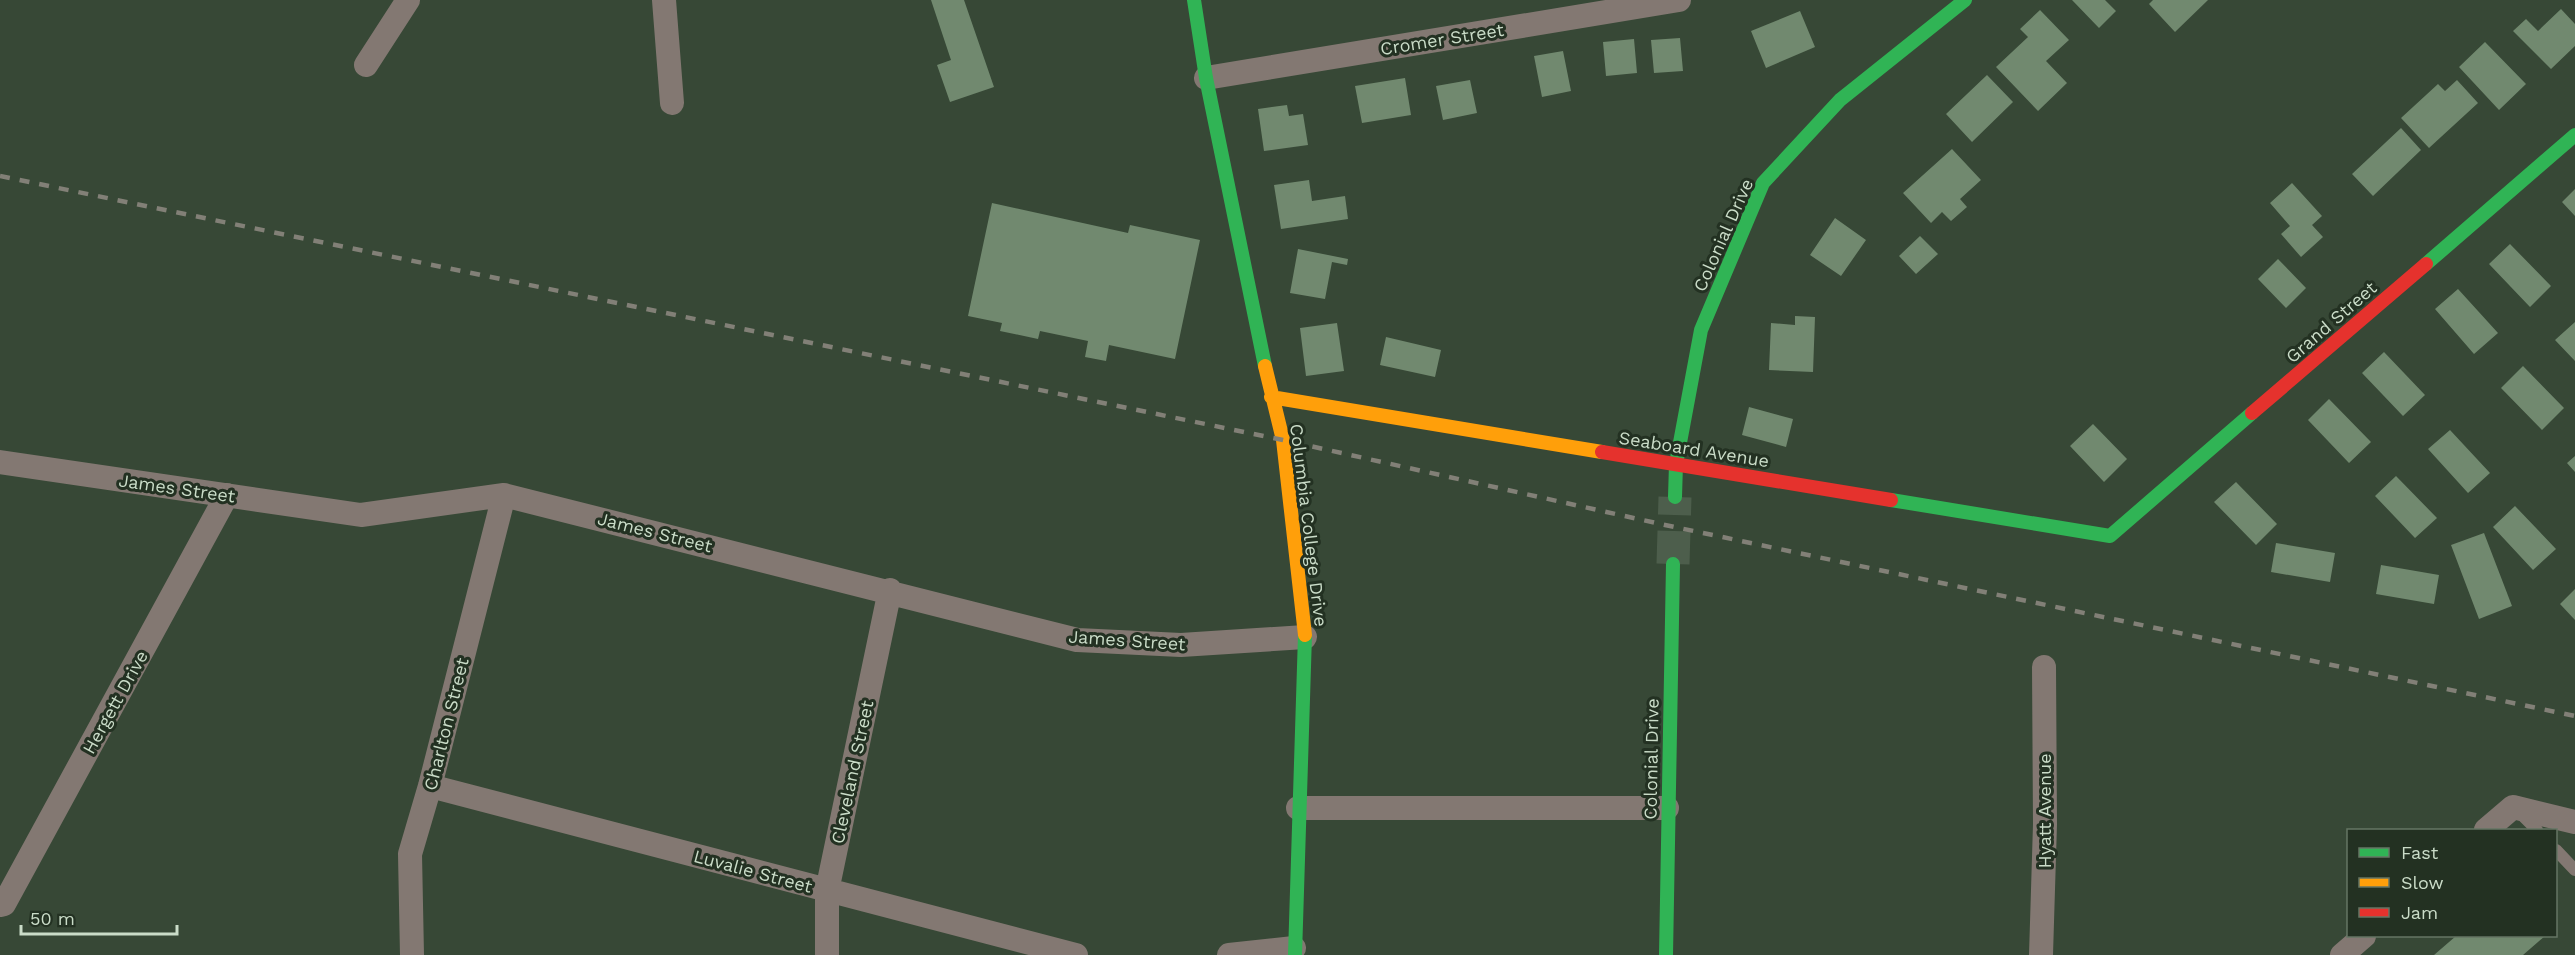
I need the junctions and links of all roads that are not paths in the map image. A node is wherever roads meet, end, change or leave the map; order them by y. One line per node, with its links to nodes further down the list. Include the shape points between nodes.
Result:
1 (408, 0): 6 (street)
2 (664, 0): 8 (street)
3 (1194, 0): 7 (street, Columbia College Drive)
4 (1679, 0): 7 (street, Cromer Street)
5 (1965, 0): 12 (street, Colonial Drive, via 1840,100 1763,183 1701,330)
6 (366, 66)
7 (1206, 78): 10 (street, Columbia College Drive)
8 (672, 103)
9 (2575, 135): 16 (street, Grand Street)
10 (1271, 397): 12 (street, Seaboard Avenue); 19 (street, Columbia College Drive, via 1283,440)
11 (0, 462): 13 (street, James Street)
12 (1676, 464): 15 (street, Colonial Drive); 16 (street, Seaboard Avenue)
13 (227, 495): 14 (street, James Street, via 361,515); 31 (street, Hergett Drive, via 4,904)
14 (504, 495): 18 (street, James Street); 21 (street, Charlton Street)
15 (1675, 496)
16 (2110, 536)
17 (1673, 564): 24 (street, Colonial Drive)
18 (890, 590): 19 (street, James Street, via 1077,640 1181,645); 30 (street, Cleveland Street)
19 (1305, 637): 23 (street, Columbia College Drive)
20 (2043, 667): 39 (street, Hyatt Avenue, via 2045,824)
21 (430, 786): 30 (street, Luvalie Street); 34 (street, Charlton Street, via 410,854)
22 (2513, 807): 25 (street); 26 (street); 27 (lane)
23 (1298, 808): 24 (street); 33 (street, Columbia College Drive)
24 (1668, 808): 38 (street, Colonial Drive)
25 (2575, 822)
26 (2488, 829)
27 (2535, 829)
28 (2557, 851): 29 (lane)
29 (2575, 870)
30 (827, 891): 35 (street, Cleveland Street); 36 (street, Luvalie Street)
31 (0, 905)
32 (2363, 937): 40 (street)
33 (1294, 952): 37 (street)
34 (412, 955)
35 (827, 955)
36 (1076, 955)
37 (1229, 955)
38 (1666, 955)
39 (2041, 955)
40 (2342, 955)

